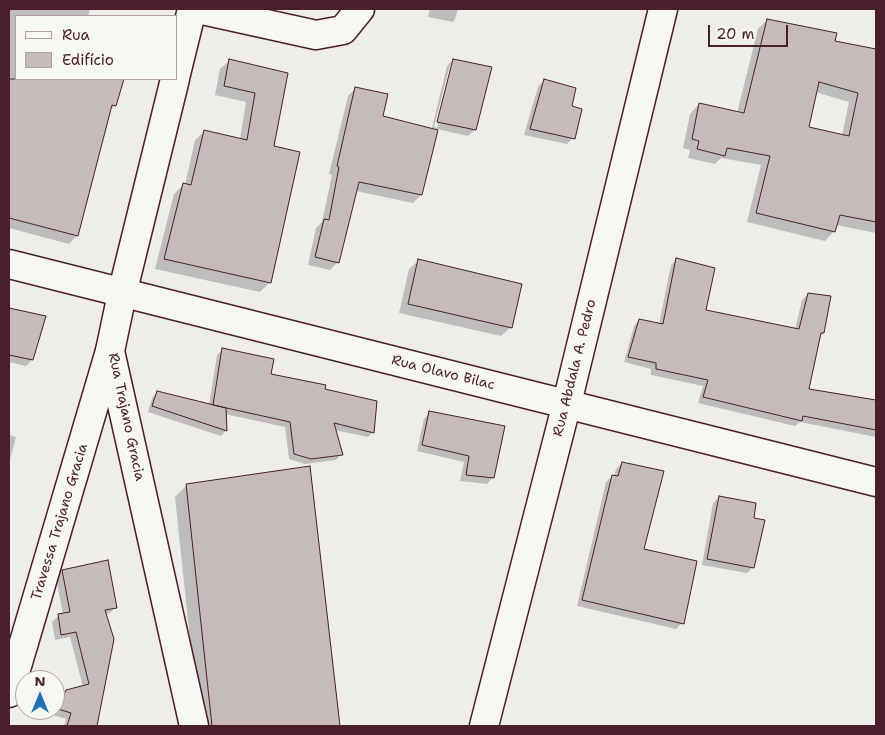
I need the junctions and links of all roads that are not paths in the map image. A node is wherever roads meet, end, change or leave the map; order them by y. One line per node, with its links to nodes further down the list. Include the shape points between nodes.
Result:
1 (192, 9): 5 (street)
2 (198, 9): 3 (street, via 316,35 343,30)
3 (360, 9)
4 (663, 9): 10 (street, Rua Abdala A. Pedro)
5 (178, 66)
6 (175, 80): 8 (street, Rua Trajano Gracia)
7 (9, 264): 8 (street, Rua Olavo Bilac)
8 (122, 294): 9 (street, Rua Trajano Gracia); 10 (street, Rua Olavo Bilac)
9 (110, 351): 12 (street, Travessa Trajano Gracia); 13 (street, Rua Trajano Gracia)
10 (567, 403): 11 (street, Rua Olavo Bilac); 14 (street, Rua Abdala A. Pedro)
11 (876, 482)
12 (9, 693)
13 (194, 726)
14 (484, 726)

